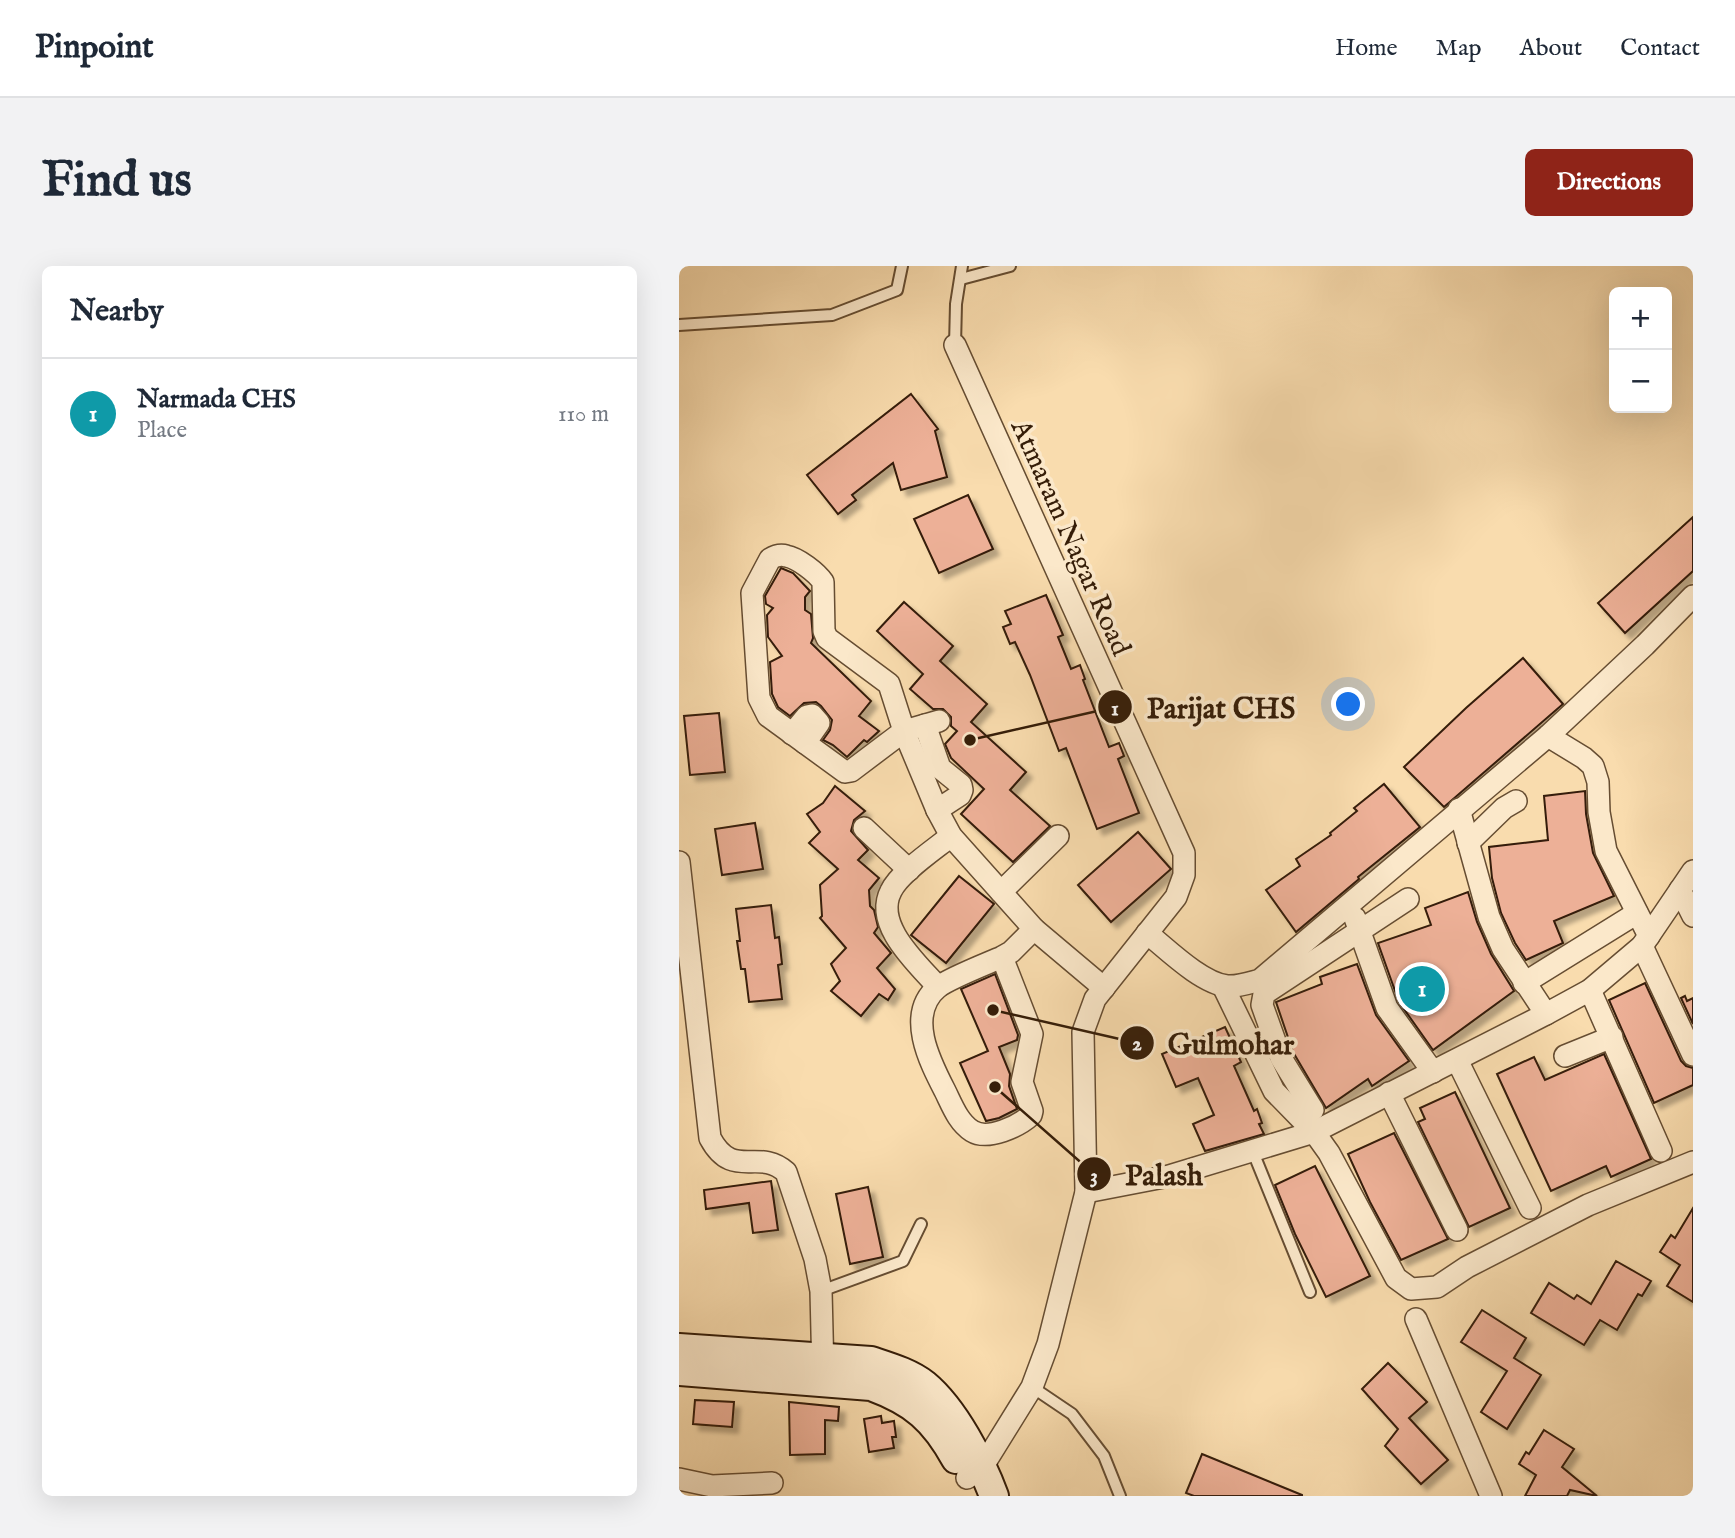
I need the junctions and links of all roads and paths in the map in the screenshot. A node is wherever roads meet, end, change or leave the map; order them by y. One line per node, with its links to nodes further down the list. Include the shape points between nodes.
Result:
1 (902, 266): 5 (lane, via 897,290 832,315)
2 (962, 266): 4 (lane)
3 (1010, 266): 4 (lane)
4 (961, 279): 6 (lane)
5 (679, 325)
6 (955, 345): 29 (street, Atmaram Nagar Road, via 1184,853 1184,875 1176,897)
7 (1693, 596): 9 (street)
8 (923, 726): 8 (street, via 845,772 768,716 759,698 752,593 770,559 790,557 820,577 827,638 889,684); 12 (street); 12 (street, via 940,768 963,790)
9 (1548, 736): 11 (street); 24 (street, via 1593,766 1606,850)
10 (1516, 800): 16 (street)
11 (1459, 809): 16 (street); 23 (street)
12 (937, 810): 14 (street)
13 (864, 828): 18 (street)
14 (951, 836): 18 (street); 21 (street)
15 (1058, 836): 21 (street)
16 (1468, 843): 32 (street, via 1489,917)
17 (679, 862): 28 (street)
18 (909, 870): 34 (street, via 891,890 889,920 900,943)
19 (1693, 871): 20 (street)
20 (1680, 890): 25 (street); 30 (street)
21 (1001, 892): 26 (street)
22 (1408, 899): 27 (street)
23 (1350, 903): 27 (street); 33 (street, via 1260,980)
24 (1637, 913): 30 (street); 32 (street)
25 (1693, 916)
26 (1034, 929): 31 (street); 35 (street)
27 (1360, 931): 42 (street, via 1264,994); 43 (street, via 1387,1009)
28 (683, 933): 55 (street, via 710,1138 717,1152 733,1162 777,1164 786,1172)
29 (1147, 933): 33 (street, via 1201,975); 35 (street, Atmaram Nagar Road)
30 (1645, 941): 36 (street); 39 (street)
31 (1002, 957): 34 (street); 34 (street, via 1032,1034 1022,1073 1032,1111 1026,1119 988,1135 972,1131 959,1118 928,1058 923,1033 923,1009)
32 (1524, 983): 37 (street)
33 (1223, 986): 42 (street)
34 (938, 987)
35 (1104, 988): 50 (street, Atmaram Nagar Road, via 1083,1032)
36 (1590, 990): 37 (street); 38 (street)
37 (1546, 1014): 41 (street)
38 (1612, 1037): 40 (street); 47 (street)
39 (1693, 1055)
40 (1565, 1056)
41 (1457, 1060): 43 (street); 51 (street)
42 (1272, 1062): 45 (street); 46 (street, via 1274,1091)
43 (1433, 1072): 44 (street)
44 (1389, 1093): 46 (street); 53 (street)
45 (1313, 1110)
46 (1314, 1132): 48 (street); 54 (street, via 1396,1278)
47 (1661, 1151)
48 (1253, 1152): 50 (street, via 1169,1176); 56 (lane)
49 (1693, 1162): 54 (street, via 1557,1220 1437,1287)
50 (1086, 1192): 60 (street, Atmaram Nagar Road)
51 (1530, 1208)
52 (921, 1224): 55 (lane, via 903,1261)
53 (1457, 1230)
54 (1411, 1289): 66 (street, via 1416,1317)
55 (821, 1291): 58 (street)
56 (1310, 1292)
57 (679, 1348): 58 (main road)
58 (823, 1370): 59 (main road); 62 (main road, via 900,1396 926,1416)
59 (679, 1371)
60 (1033, 1387): 62 (street, Atmaram Nagar Road); 65 (lane, via 1072,1414 1104,1456)
61 (679, 1479): 63 (street, via 712,1486)
62 (975, 1480): 64 (main road)
63 (772, 1483)
64 (994, 1496)
65 (1120, 1496)
66 (1491, 1496)

